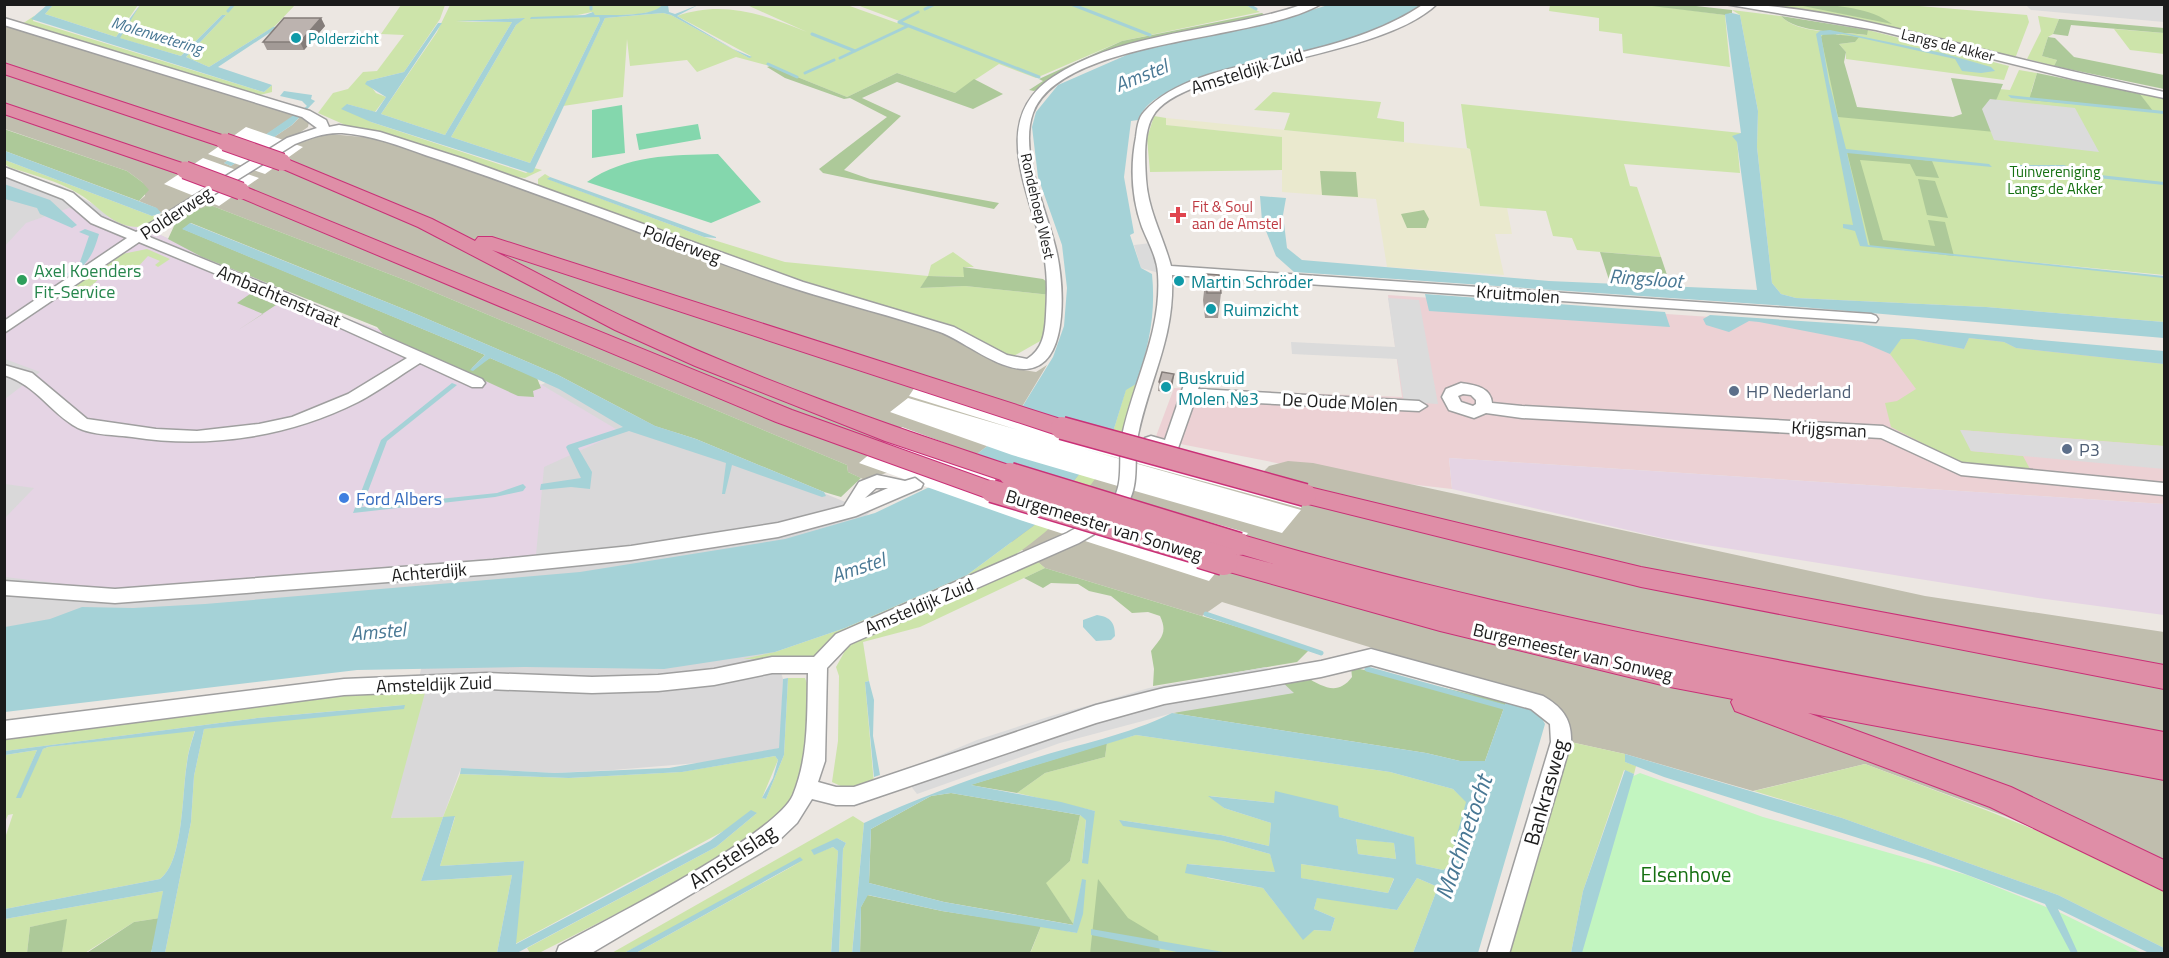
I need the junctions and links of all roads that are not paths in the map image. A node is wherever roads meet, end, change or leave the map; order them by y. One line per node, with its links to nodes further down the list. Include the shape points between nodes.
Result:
1 (1316, 4): 16 (street, Rondehoep West, via 1263,21 1125,50 1074,71 1035,99 1025,115 1023,133 1055,288 1050,340)
2 (1432, 4): 12 (street, Amsteldijk Zuid, via 1376,33 1202,82 1151,110 1143,128 1139,168 1146,218)
3 (1730, 4): 6 (street, Langs de Akker, via 1886,29)
4 (4, 21): 8 (street, via 306,114 322,123)
5 (4, 68): 10 (highway, bridge, via 282,162)
6 (2164, 95)
7 (4, 108): 22 (highway, bridge, via 241,191 784,416)
8 (324, 130): 11 (street, Polderweg, via 291,141); 16 (street, Polderweg, via 348,130 390,139 798,285 950,330 1003,359 1023,364)
9 (4, 171): 11 (street, Ambachtenstraat, via 68,196 96,219)
10 (425, 223): 22 (highway, via 632,329); 29 (highway, bridge, via 757,328 917,384 1305,495 1641,577)
11 (138, 236): 14 (street, Polderweg); 15 (street, Ambachtenstraat)
12 (1165, 270): 13 (street, Kruitmolen); 21 (street, Amsteldijk Zuid, via 1163,333)
13 (1871, 319)
14 (4, 328)
15 (419, 357): 17 (street, via 353,398 295,422 197,437 83,424 27,376); 18 (street, Ambachtenstraat)
16 (1038, 360)
17 (4, 370)
18 (477, 383)
19 (1419, 406): 21 (street, De Oude Molen, via 1191,386 1171,447)
20 (1484, 407): 24 (street, Krijgsman, via 1883,432 1961,469)
21 (1130, 437): 27 (street, Amsteldijk Zuid, via 1123,497 1106,518 1073,538 843,639)
22 (884, 443): 25 (highway, Burgemeester van Sonweg, bridge, via 1010,474); 25 (highway, Burgemeester van Sonweg, bridge, via 992,491)
23 (910, 486): 26 (street, Achterdijk, via 850,511 767,532 631,553 105,596)
24 (2164, 489)
25 (1231, 553): 28 (highway, Burgemeester van Sonweg, via 1440,620); 31 (highway, Burgemeester van Sonweg, via 1673,653)
26 (4, 588)
27 (818, 665): 30 (street, Amsteldijk Zuid, via 772,665 658,683 437,682 298,692); 33 (street, Amstelslag, via 815,761)
28 (1670, 675): 32 (highway, Burgemeester van Sonweg); 34 (highway, via 2000,797)
29 (2164, 677)
30 (4, 730)
31 (2164, 745)
32 (2164, 767)
33 (807, 789): 35 (street, Amstelslag, via 790,816 766,838); 36 (street, Bankrasweg, via 854,796 1096,714 1164,696 1371,657 1536,702 1558,716 1563,728 1561,742)
34 (2164, 876)
35 (567, 954)
36 (1498, 954)

